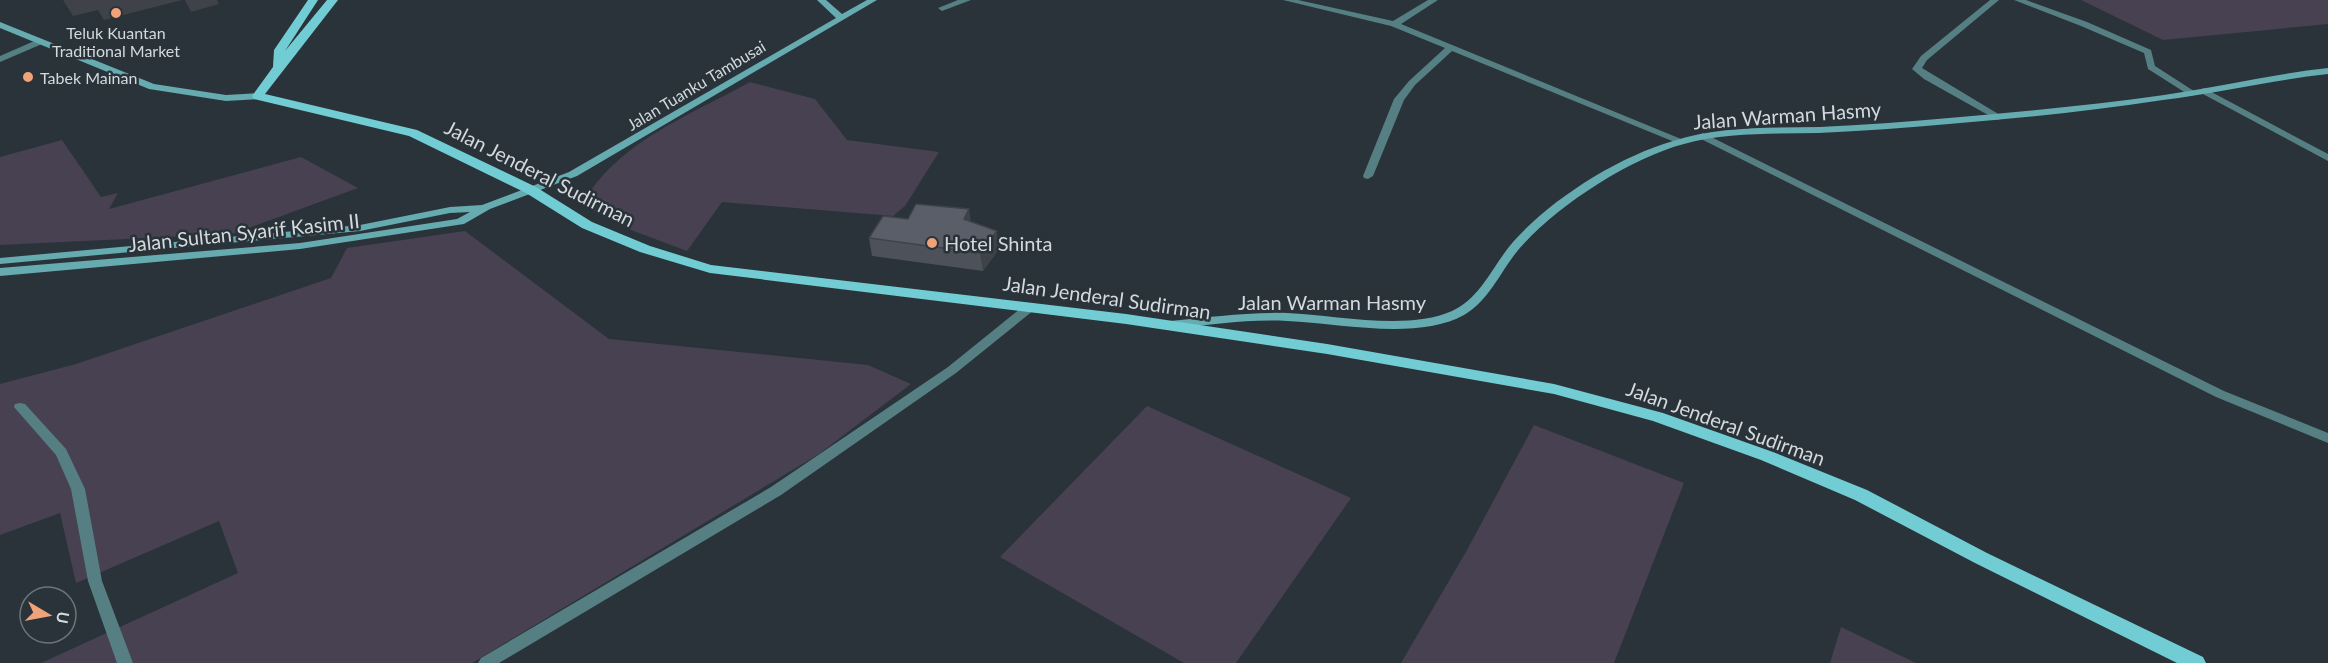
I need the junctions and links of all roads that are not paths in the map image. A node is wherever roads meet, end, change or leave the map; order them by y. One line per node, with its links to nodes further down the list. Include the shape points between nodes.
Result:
1 (313, 0): 17 (main road, via 280,50)
2 (333, 0): 17 (main road, via 296,49)
3 (821, 0): 11 (street)
4 (873, 0): 11 (street, Jalan Tuanku Tambusai)
5 (967, 0): 10 (street)
6 (1287, 0): 12 (street)
7 (1434, 0): 12 (street)
8 (1995, 0): 21 (street, via 1924,58 1917,69)
9 (2018, 0): 19 (street, via 2148,52 2151,67)
10 (942, 8)
11 (840, 17): 26 (street, Jalan Tuanku Tambusai, via 573,174)
12 (1394, 24): 15 (street)
13 (0, 25): 14 (street, Jalan Jenderal Sudirman)
14 (39, 42): 16 (street); 20 (street, Jalan Jenderal Sudirman, via 152,87 226,98)
15 (1451, 47): 23 (street); 25 (street, via 1399,99)
16 (0, 59)
17 (277, 65): 20 (main road)
18 (2328, 71): 19 (street, Jalan Warman Hasmy)
19 (2198, 92): 21 (street, Jalan Warman Hasmy); 24 (street)
20 (258, 96): 26 (main road, Jalan Jenderal Sudirman, via 413,133)
21 (1997, 117): 22 (street, Jalan Warman Hasmy, via 1877,128)
22 (1703, 136): 23 (street, Jalan Warman Hasmy); 33 (street, via 2220,394)
23 (1681, 141): 31 (street, Jalan Warman Hasmy, via 1615,170 1550,217 1520,240 1473,302 1441,320 1284,317)
24 (2328, 158)
25 (1368, 176)
26 (531, 190): 27 (street, Jalan Sultan Syarif Kasim II); 30 (main road, Jalan Jenderal Sudirman, via 587,225 645,249 710,269)
27 (486, 207): 28 (street, Jalan Sultan Syarif Kasim II, via 360,228); 29 (street, Jalan Sultan Syarif Kasim II, via 460,222 368,238)
28 (0, 261)
29 (0, 272)
30 (1030, 307): 31 (main road, Jalan Jenderal Sudirman); 35 (street, via 952,370 776,491)
31 (1166, 325): 36 (main road, Jalan Jenderal Sudirman, via 1465,372 1554,389 1657,417 1861,495)
32 (20, 407): 34 (street, via 61,452 78,489 95,581)
33 (2328, 438)
34 (126, 663)
35 (486, 663)
36 (2196, 663)

